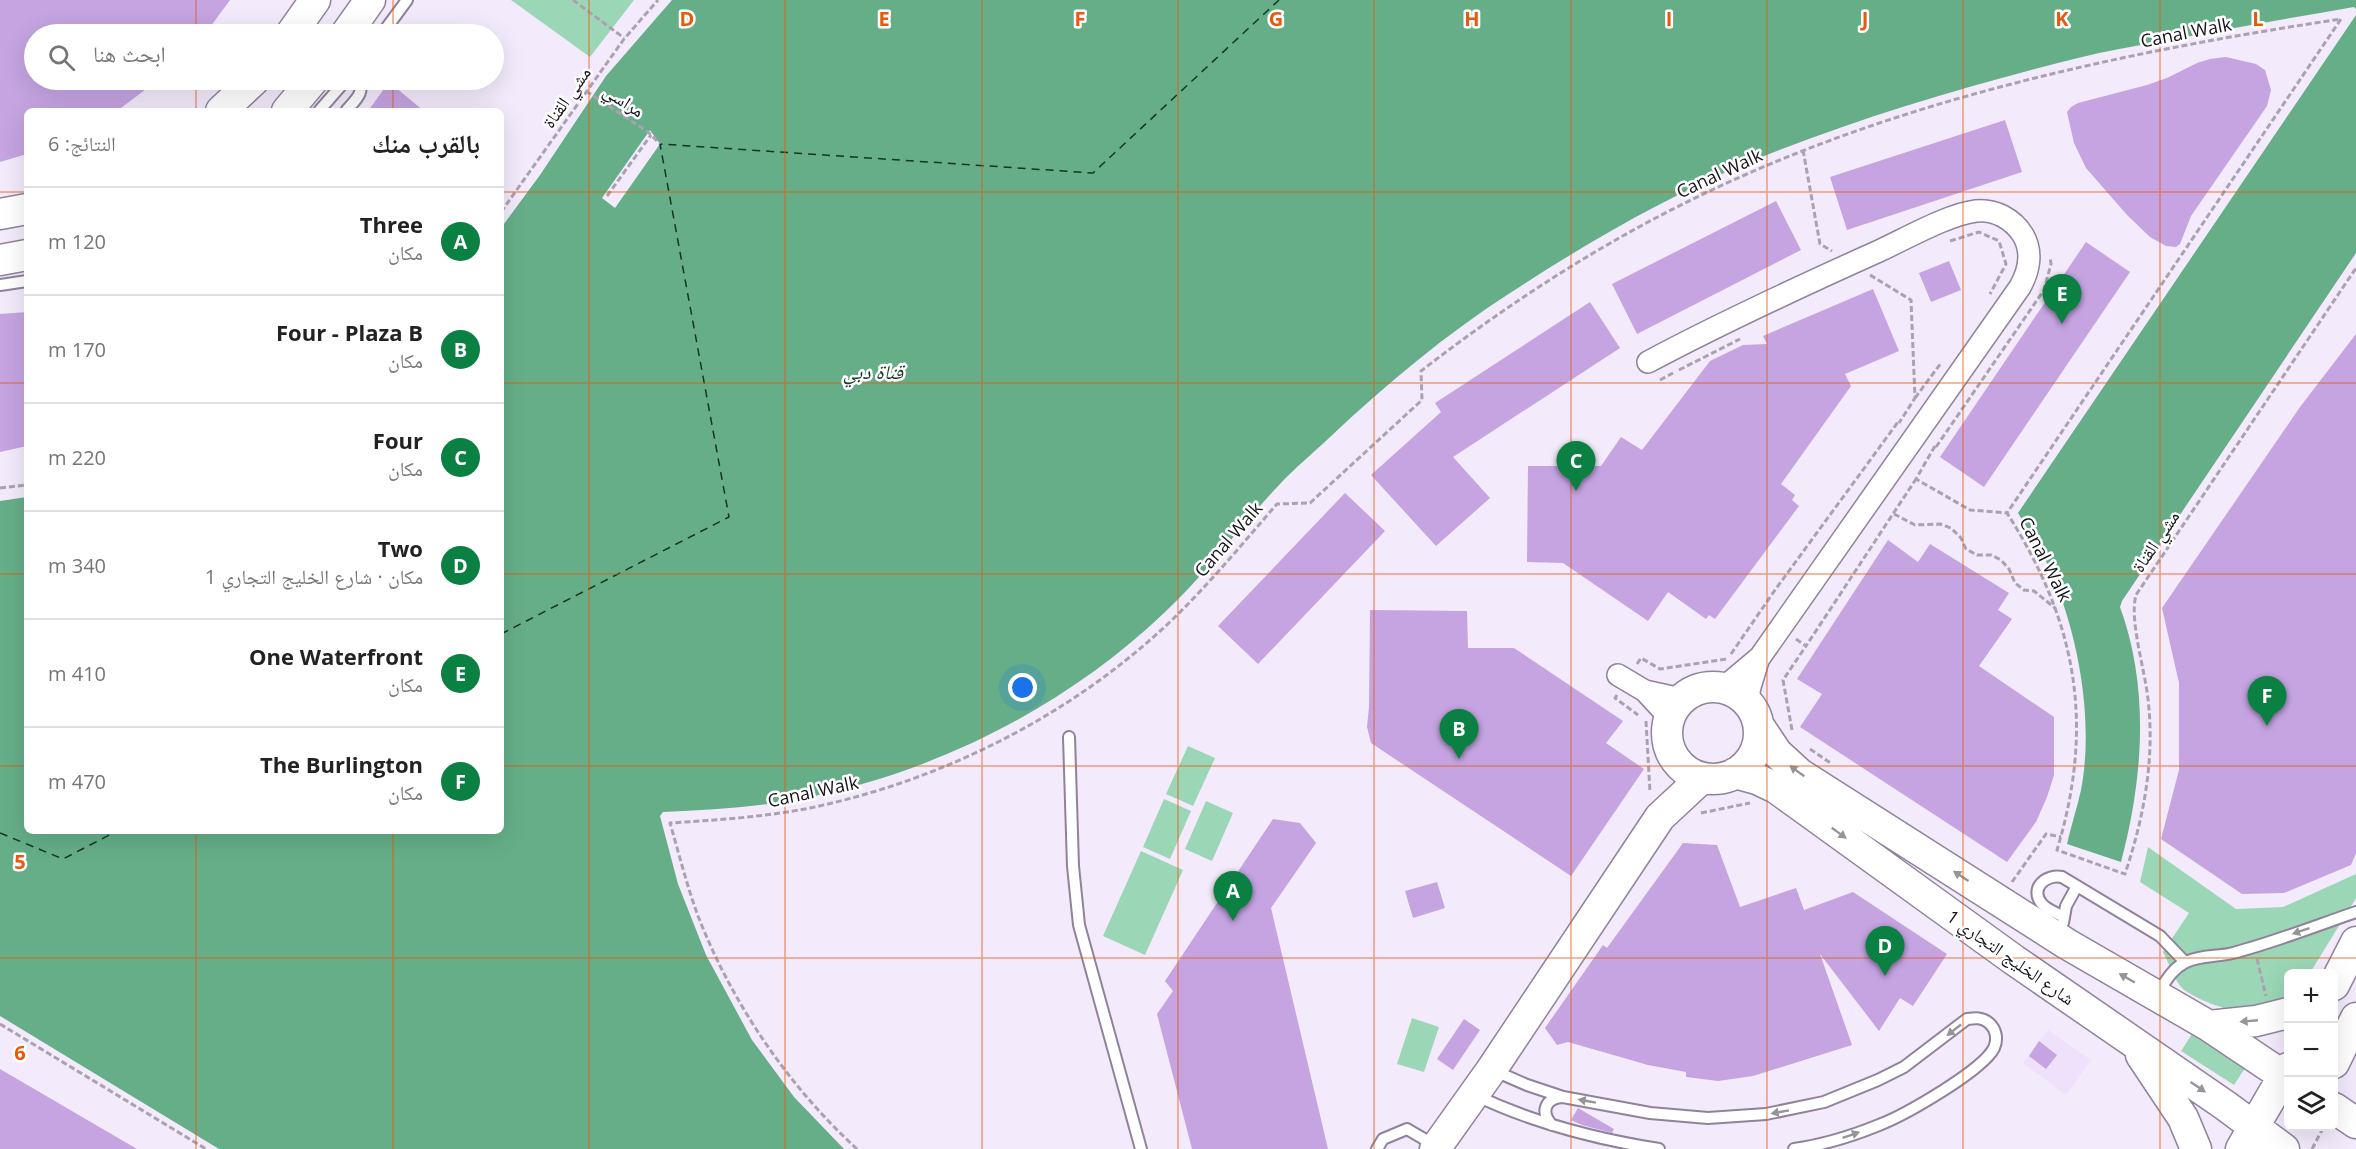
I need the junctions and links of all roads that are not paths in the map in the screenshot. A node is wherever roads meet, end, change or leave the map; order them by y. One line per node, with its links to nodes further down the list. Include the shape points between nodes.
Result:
1 (315, 0): 4 (main road)
2 (370, 0): 5 (main road)
3 (407, 0): 6 (lane)
4 (298, 24)
5 (353, 24)
6 (389, 24)
7 (243, 90): 11 (main road)
8 (305, 90): 12 (main road)
9 (338, 90): 13 (lane)
10 (361, 90): 14 (lane)
11 (224, 108)
12 (290, 108)
13 (323, 108)
14 (348, 108)
15 (24, 210): 16 (main road)
16 (0, 214)
17 (24, 256): 18 (main road)
18 (0, 260)
19 (24, 281): 20 (lane)
20 (0, 285)
21 (1648, 362): 23 (street, via 1845,255 1975,211 2008,219 2027,245 2029,267 2020,287 1760,657)
22 (1618, 675): 24 (street)
23 (1743, 705): 24 (main road, via 1701,688); 27 (main road, via 1759,737 1752,758); 30 (main road, one-way to 23, via 1800,774 1777,753)
24 (1675, 708): 26 (main road, via 1667,739 1670,750)
25 (1069, 737): 51 (lane, via 1079,926)
26 (1690, 770): 27 (main road, via 1714,779); 40 (main road)
27 (1735, 773): 38 (main road, شارع الخليج التجاري 1, one-way to 38, via 1776,788)
28 (2077, 886): 30 (lane, via 2066,906); 30 (lane, via 2055,876 2047,878 2038,890 2042,905); 32 (lane, via 2160,936)
29 (2356, 912): 32 (lane, one-way to 32, via 2232,954)
30 (2066, 930): 34 (main road, one-way to 30)
31 (2356, 942): 33 (main road)
32 (2185, 962): 34 (lane, via 2172,972)
33 (2338, 977)
34 (2157, 995): 37 (main road)
35 (2280, 1016): 37 (main road, one-way to 37)
36 (2356, 1018): 39 (main road)
37 (2209, 1026): 41 (main road)
38 (2132, 1042): 48 (main road, شارع الخليج التجاري 1, one-way to 48); 55 (main road, via 2183,1118)
39 (2338, 1055)
40 (1492, 1070): 43 (main road); 44 (lane)
41 (2284, 1073)
42 (2286, 1077): 48 (main road)
43 (1475, 1095): 47 (lane); 50 (main road)
44 (1563, 1097): 47 (lane, via 1548,1102 1546,1119); 54 (lane, one-way to 44, via 1843,1138 1916,1107 1989,1055 1995,1047 1994,1028 1986,1020 1967,1019 1904,1067 1878,1080 1824,1102 1766,1114 1679,1117)
45 (2338, 1111): 46 (main road)
46 (2356, 1123)
47 (1552, 1125): 53 (lane)
48 (2248, 1138): 49 (main road, شارع الخليج التجاري 1)
49 (2285, 1143)
50 (1436, 1148): 52 (lane, via 1407,1129 1383,1139)
51 (1142, 1149)
52 (1377, 1149)
53 (1659, 1149)
54 (1794, 1149)
55 (2196, 1149)

